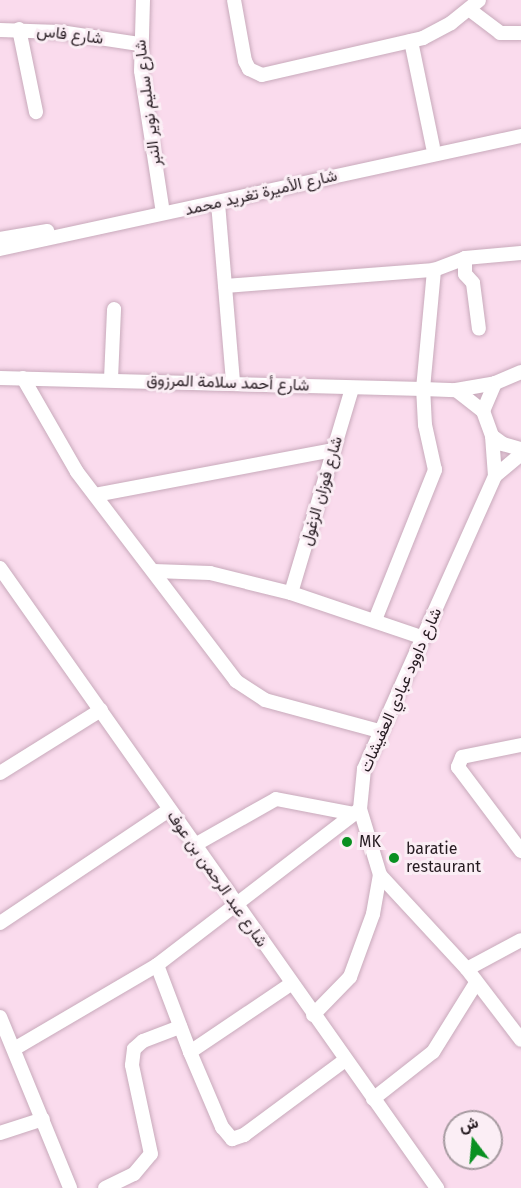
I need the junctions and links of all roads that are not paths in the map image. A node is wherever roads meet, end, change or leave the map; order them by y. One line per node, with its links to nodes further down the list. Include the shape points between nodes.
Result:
1 (143, 0): 8 (street, شارع سليم نوير النبر)
2 (234, 0): 7 (street, via 245,61 249,69 261,75)
3 (474, 5): 6 (street, via 500,33); 7 (street, via 436,32)
4 (19, 29): 5 (street, شارع فاس); 8 (street, شارع فاس); 9 (street)
5 (0, 30)
6 (521, 33)
7 (411, 41): 12 (street)
8 (139, 44): 14 (street, شارع سليم نوير النبر)
9 (36, 112)
10 (521, 127): 12 (street, شارع الأميرة تغريد محمد)
11 (521, 136): 13 (street, شارع الأميرة تغريد محمد)
12 (437, 146): 14 (street, شارع الأميرة تغريد محمد)
13 (218, 203): 16 (street, شارع الأميرة تغريد محمد); 20 (street)
14 (162, 206): 15 (street, شارع الأميرة تغريد محمد)
15 (0, 239)
16 (0, 249)
17 (521, 253): 18 (street)
18 (465, 258): 19 (street); 22 (street, via 465,274 473,283)
19 (434, 270): 20 (street); 30 (street)
20 (225, 286): 27 (street)
21 (114, 309): 26 (street)
22 (479, 329)
23 (521, 372): 28 (street, شارع أحمد سلامة المرزوق)
24 (0, 378): 25 (street, شارع أحمد سلامة المرزوق)
25 (23, 378): 26 (street, شارع أحمد سلامة المرزوق); 37 (street, via 56,439)
26 (111, 379): 27 (street, شارع أحمد سلامة المرزوق)
27 (233, 382): 29 (street, شارع أحمد سلامة المرزوق)
28 (495, 383): 31 (street, شارع أحمد سلامة المرزوق); 32 (street)
29 (352, 388): 30 (street, شارع أحمد سلامة المرزوق); 34 (street, شارع فوزان الزغول)
30 (423, 389): 31 (street, شارع أحمد سلامة المرزوق); 41 (street, via 425,425 435,470)
31 (456, 390): 32 (street)
32 (483, 411): 33 (street, شارع داوود عبادي العفيشات)
33 (492, 436): 35 (street); 36 (street, شارع داوود عبادي العفيشات)
34 (334, 450): 37 (street); 40 (street, شارع فوزان الزغول)
35 (521, 452): 36 (street, شارع داوود عبادي العفيشات)
36 (495, 476): 42 (street, شارع داوود عبادي العفيشات)
37 (95, 495): 39 (street)
38 (0, 568): 43 (street, شارع عبد الرحمن بن عوف)
39 (154, 571): 40 (street, via 210,573); 44 (street, via 246,690 265,700)
40 (291, 593): 41 (street)
41 (375, 620): 42 (street)
42 (424, 638): 44 (street, شارع داوود عبادي العفيشات)
43 (100, 710): 46 (street); 47 (street, شارع عبد الرحمن بن عوف)
44 (380, 731): 48 (street, شارع داوود عبادي العفيشات, via 364,769)
45 (521, 745): 49 (street, via 462,757 458,767)
46 (0, 773)
47 (169, 810): 50 (street, شارع عبد الرحمن بن عوف); 53 (street)
48 (357, 812): 50 (street, via 276,800); 51 (street, شارع داوود عبادي العفيشات); 52 (street)
49 (519, 844)
50 (193, 846): 52 (street, شارع عبد الرحمن بن عوف)
51 (381, 875): 56 (street, شارع داوود عبادي العفيشات); 59 (street, via 373,914 350,977)
52 (235, 906): 55 (street); 58 (street, شارع عبد الرحمن بن عوف)
53 (0, 923)
54 (521, 940): 56 (street)
55 (157, 965): 61 (street); 63 (street)
56 (467, 969): 57 (street, شارع داوود عبادي العفيشات)
57 (476, 983): 62 (street, شارع داوود عبادي العفيشات); 66 (street, via 433,1052)
58 (291, 984): 59 (street, شارع عبد الرحمن بن عوف); 64 (street)
59 (313, 1015): 65 (street, شارع عبد الرحمن بن عوف)
60 (0, 1017): 63 (street)
61 (180, 1027): 64 (street); 71 (street, via 143,1041 134,1049 132,1065 151,1154 134,1174)
62 (521, 1040)
63 (14, 1048): 67 (street)
64 (190, 1052): 65 (street, via 222,1127 232,1139 244,1135)
65 (344, 1060): 66 (street, شارع عبد الرحمن بن عوف)
66 (373, 1099): 69 (street, شارع عبد الرحمن بن عوف)
67 (43, 1119): 68 (street); 70 (street)
68 (0, 1133)
69 (431, 1186)
70 (70, 1188)
71 (105, 1188)

